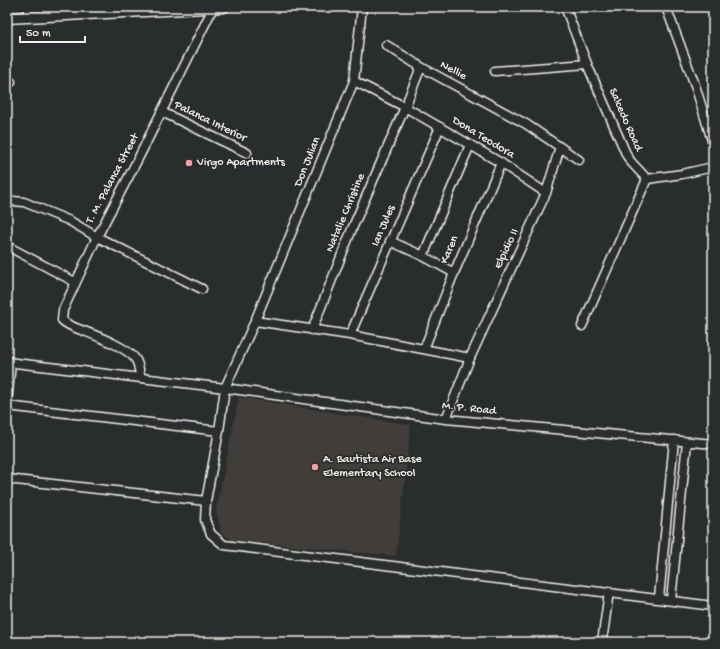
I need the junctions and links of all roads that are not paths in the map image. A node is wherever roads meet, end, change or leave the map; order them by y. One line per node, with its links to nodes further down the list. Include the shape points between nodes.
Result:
1 (224, 7): 5 (street)
2 (362, 7): 13 (street, Don Julian)
3 (565, 7): 10 (street, Salcedo Road)
4 (666, 7): 17 (street, via 695,85)
5 (213, 8): 6 (street); 15 (street, T. M. Palanca Street)
6 (123, 10): 7 (street)
7 (28, 12): 8 (street)
8 (7, 18)
9 (386, 45): 11 (street)
10 (587, 64): 12 (street); 24 (street, Salcedo Road, via 626,156)
11 (421, 67): 14 (street, Nellie); 19 (street, Nellie, via 526,124)
12 (494, 72)
13 (354, 81): 14 (street); 34 (street, Don Julian)
14 (405, 107): 16 (street, Dona Teodora); 36 (street, Natalie Christine)
15 (162, 112): 20 (street, Palanca Interior); 27 (street, T. M. Palanca Street)
16 (440, 126): 18 (street, Dona Teodora); 28 (street, Ian Jules)
17 (713, 144)
18 (470, 145): 22 (street, Dona Teodora); 30 (street)
19 (560, 147): 21 (street, Nellie); 25 (street, Elpidio II)
20 (247, 153)
21 (579, 160)
22 (502, 163): 25 (street, Dona Teodora); 31 (street, Karen)
23 (713, 167): 24 (street)
24 (647, 179): 35 (street)
25 (546, 193): 39 (street, Elpidio II)
26 (7, 204): 27 (street, via 13,201 24,202 70,221)
27 (97, 237): 32 (street, T. M. Palanca Street); 33 (street)
28 (390, 241): 30 (street); 37 (street, Ian Jules)
29 (7, 246): 32 (street)
30 (423, 256): 31 (street)
31 (454, 273): 38 (street, Karen)
32 (75, 282): 41 (street, T. M. Palanca Street, via 62,310 62,320 125,350 135,360)
33 (202, 289)
34 (255, 321): 36 (street); 42 (street, Don Julian)
35 (582, 326)
36 (312, 330): 37 (street)
37 (350, 335): 38 (street)
38 (424, 349): 39 (street)
39 (470, 358): 44 (street, Elpidio II)
40 (9, 362): 41 (street, M. P. Road); 43 (street)
41 (141, 378): 42 (street, M. P. Road)
42 (225, 388): 44 (street, M. P. Road); 45 (street, Don Julian)
43 (7, 405): 45 (street)
44 (446, 419): 46 (street, M. P. Road)
45 (219, 431): 50 (street, Don Julian)
46 (674, 440): 47 (street, M. P. Road); 52 (street)
47 (687, 442): 48 (street, M. P. Road); 53 (street)
48 (713, 444)
49 (7, 479): 50 (street)
50 (206, 501): 51 (street, Don Julian, via 205,520 211,534 224,545)
51 (609, 592): 52 (street, Don Julian); 55 (street)
52 (659, 598): 53 (street, Don Julian)
53 (671, 600): 54 (street, Don Julian)
54 (713, 606)
55 (602, 642)

